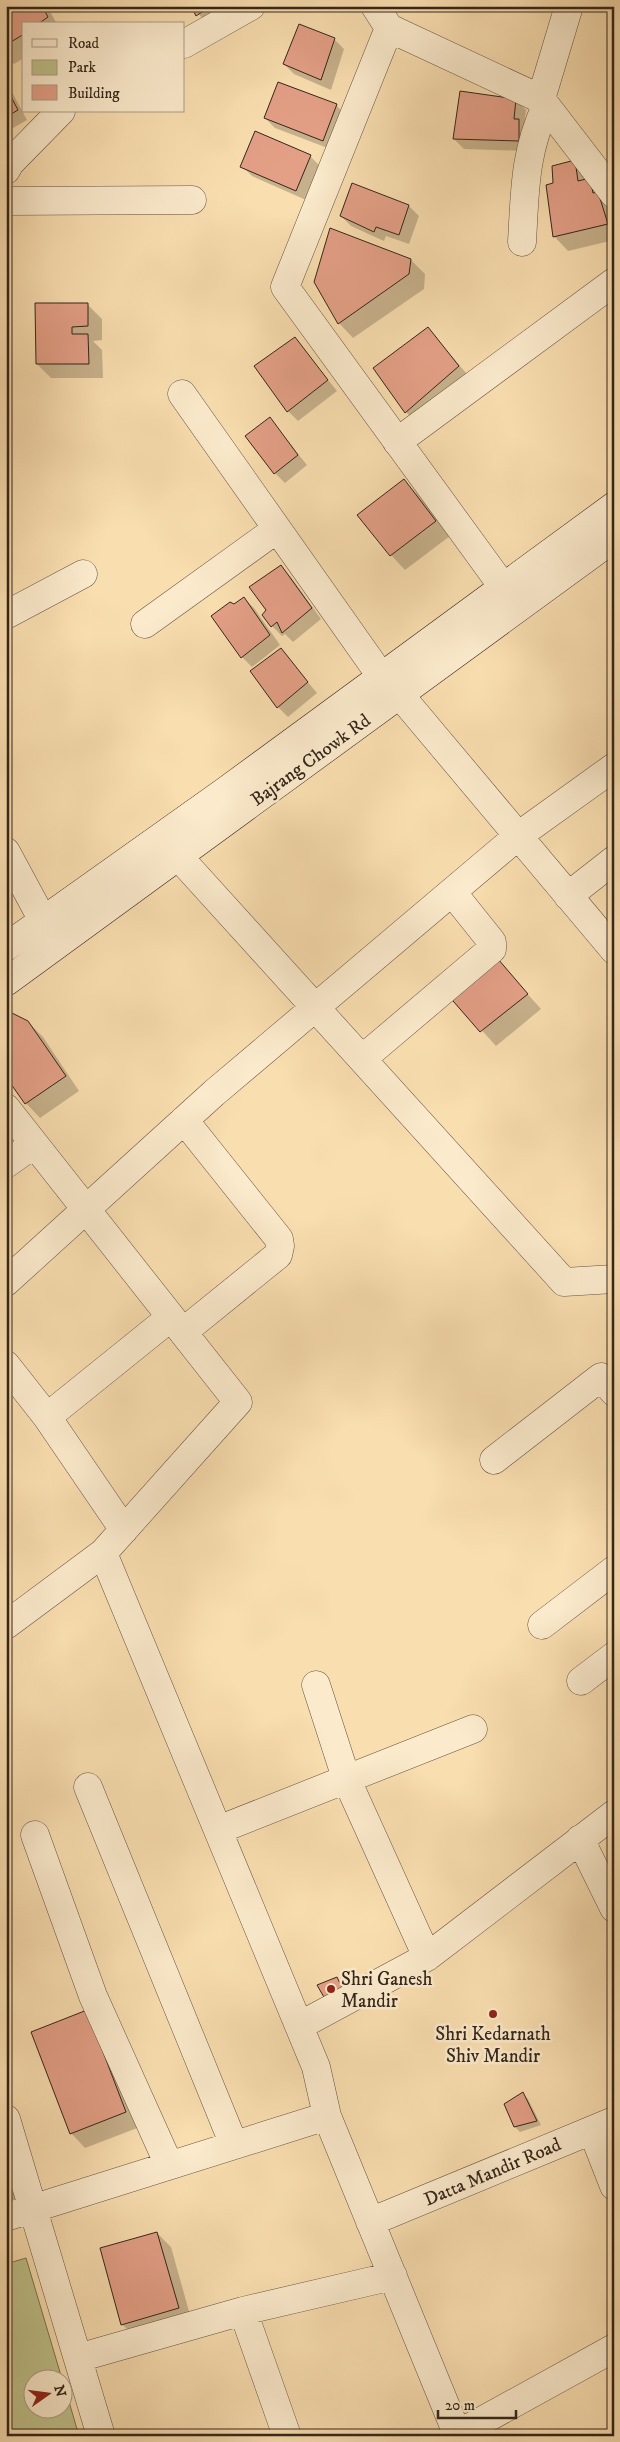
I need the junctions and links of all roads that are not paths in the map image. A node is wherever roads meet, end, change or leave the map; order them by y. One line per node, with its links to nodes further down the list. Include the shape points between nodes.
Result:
1 (251, 6): 4 (street)
2 (569, 6): 5 (street)
3 (382, 17): 5 (street); 14 (street, via 285,286)
4 (185, 43)
5 (543, 103): 8 (street); 11 (street, via 527,165)
6 (60, 112): 7 (street)
7 (6, 170)
8 (614, 194)
9 (192, 200): 10 (street)
10 (6, 201)
11 (522, 242)
12 (614, 282): 14 (street)
13 (182, 394): 16 (street)
14 (397, 442): 19 (street)
15 (614, 506): 19 (street, Bajrang Chowk Rd)
16 (277, 529): 21 (street); 22 (street)
17 (614, 538): 19 (street, Bajrang Chowk Rd)
18 (82, 574): 20 (street)
19 (510, 597): 22 (street, Bajrang Chowk Rd)
20 (6, 615)
21 (145, 624)
22 (390, 685): 24 (street); 26 (street, Bajrang Chowk Rd); 30 (street, Bajrang Chowk Rd)
23 (614, 768): 24 (street)
24 (518, 836): 28 (street); 29 (street)
25 (6, 852): 30 (street)
26 (177, 856): 31 (street, Bajrang Chowk Rd); 35 (street)
27 (614, 860): 29 (street)
28 (452, 892): 35 (street); 36 (street, via 492,942 492,949)
29 (568, 896): 33 (street)
30 (43, 921): 31 (street); 32 (street, Bajrang Chowk Rd)
31 (56, 944): 34 (street, Bajrang Chowk Rd)
32 (6, 947)
33 (614, 950)
34 (6, 982)
35 (315, 1008): 36 (street); 38 (street)
36 (362, 1059): 42 (street, via 564,1282)
37 (6, 1108): 39 (street)
38 (184, 1120): 41 (street); 44 (street, via 279,1239 280,1246 278,1255)
39 (34, 1144): 40 (street); 41 (street)
40 (6, 1164)
41 (86, 1210): 43 (street); 44 (street)
42 (614, 1279)
43 (6, 1282)
44 (177, 1324): 47 (street); 49 (street, via 238,1402)
45 (6, 1365): 47 (street)
46 (614, 1392): 48 (street, via 601,1377)
47 (47, 1417): 49 (street)
48 (494, 1460)
49 (124, 1530): 50 (street)
50 (103, 1553): 52 (street); 61 (street)
51 (614, 1570): 53 (street)
52 (6, 1625)
53 (542, 1625)
54 (614, 1656): 55 (street)
55 (581, 1681)
56 (316, 1685): 58 (street)
57 (473, 1729): 58 (street)
58 (346, 1778): 61 (street); 65 (street)
59 (88, 1787): 70 (street)
60 (614, 1814): 63 (street)
61 (218, 1830): 66 (street)
62 (35, 1834): 71 (street, via 93,1996)
63 (580, 1839): 64 (street); 65 (street)
64 (614, 1908)
65 (427, 1957): 66 (street)
66 (299, 2026): 67 (street, via 316,2067)
67 (327, 2116): 70 (street); 75 (street)
68 (6, 2119): 73 (street)
69 (603, 2125): 72 (street); 75 (street, Datta Mandir Road)
70 (234, 2145): 71 (street)
71 (169, 2165): 73 (street)
72 (614, 2186)
73 (33, 2208): 74 (street); 79 (street)
74 (6, 2217)
75 (370, 2222): 76 (street)
76 (393, 2276): 77 (street); 80 (street)
77 (243, 2311): 79 (street); 82 (street)
78 (614, 2348): 80 (street)
79 (78, 2358): 81 (street)
80 (458, 2435)
81 (101, 2436)
82 (287, 2436)

